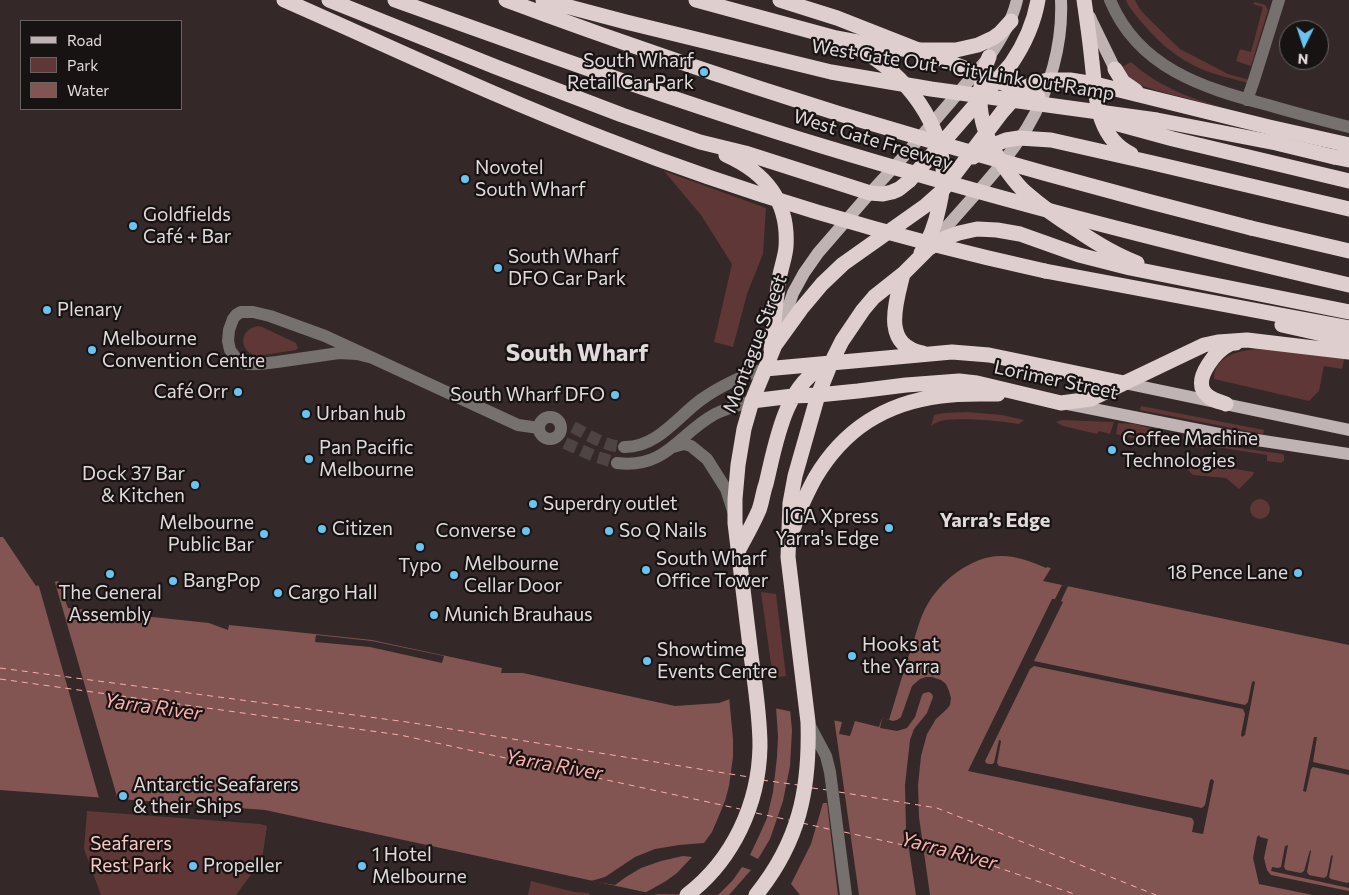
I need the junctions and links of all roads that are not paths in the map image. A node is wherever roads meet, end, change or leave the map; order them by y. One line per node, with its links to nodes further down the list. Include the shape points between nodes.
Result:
1 (284, 0): 43 (highway, bridge, via 604,139 756,194 960,252)
2 (329, 0): 27 (highway, via 496,68)
3 (395, 0): 42 (highway, West Gate Freeway, bridge, via 561,60 829,148 1081,220)
4 (506, 0): 38 (highway, West Gate Freeway, bridge, via 841,114 1089,186)
5 (543, 0): 30 (highway, West Gate Out - CityLink Out Ramp, bridge, via 831,72 1157,120)
6 (696, 0): 15 (highway)
7 (780, 0): 33 (highway, bridge, via 837,18 1083,114)
8 (1017, 0): 14 (main road, Montague Street)
9 (1038, 0): 21 (highway, via 1030,31 1017,55)
10 (1061, 0): 18 (main road, via 1058,43)
11 (1084, 0): 17 (main road, via 1092,24); 19 (highway)
12 (1110, 0): 22 (street, via 1136,42 1159,62 1197,83)
13 (1279, 0): 22 (street)
14 (1010, 21): 15 (highway, via 1000,33 978,46 956,50 911,50); 16 (main road, Montague Street)
15 (836, 38): 23 (highway, via 860,49 897,77 918,100)
16 (989, 57): 21 (highway); 23 (main road, Montague Street)
17 (1115, 69): 20 (highway, via 1131,88)
18 (1048, 80): 19 (highway); 25 (main road, via 1041,101); 26 (highway, via 1026,87 1002,112)
19 (1094, 84): 20 (highway); 32 (highway, via 1100,117 1109,136 1129,154)
20 (1154, 98): 28 (highway)
21 (979, 100): 26 (highway); 29 (highway)
22 (1247, 100): 24 (street)
23 (931, 126): 29 (highway); 35 (main road, Montague Street)
24 (1349, 128)
25 (1019, 138): 26 (highway); 31 (main road); 32 (highway, via 1067,143)
26 (989, 139): 31 (highway); 34 (highway, via 962,165)
27 (700, 142): 35 (highway); 48 (highway, via 751,168 772,190 780,204 786,249 779,280)
28 (1349, 145)
29 (939, 148): 34 (highway, via 943,169); 35 (highway, via 899,189 886,194)
30 (1342, 158)
31 (1002, 163): 37 (main road); 41 (highway, via 1024,191 1064,222 1133,262)
32 (1153, 163): 36 (highway)
33 (1349, 181)
34 (942, 191): 39 (highway, via 932,232); 48 (highway, via 843,264 801,308)
35 (870, 193): 48 (main road, Montague Street, via 804,273 793,293)
36 (1349, 209)
37 (928, 249): 39 (highway); 41 (highway, via 959,233 977,229 997,230 1020,234 1102,261)
38 (1349, 251)
39 (914, 262): 40 (highway)
40 (903, 274): 50 (highway, via 894,315 896,331 904,346); 52 (highway, via 863,310)
41 (1169, 276): 44 (highway)
42 (1349, 286)
43 (1157, 293): 45 (highway); 47 (highway)
44 (1349, 312)
45 (1349, 328)
46 (1247, 340): 49 (highway); 54 (highway, via 1204,345); 60 (highway, via 1228,345 1214,356 1203,374 1203,391 1211,399)
47 (1349, 340)
48 (773, 350): 53 (highway, Montague Street)
49 (1349, 352)
50 (930, 354): 52 (highway, Lorimer Street); 54 (highway, Lorimer Street, via 989,355)
51 (369, 356): 51 (street, via 340,353 247,364 230,350 230,324 236,315 253,312 307,329); 63 (street, via 518,425)
52 (831, 363): 53 (highway, Lorimer Street); 56 (highway, via 807,378); 57 (highway)
53 (765, 369): 58 (highway, Montague Street); 67 (street, via 703,398 650,441)
54 (1124, 383): 59 (highway, via 1091,399); 60 (main road, Lorimer Street)
55 (1022, 394): 57 (highway, Lorimer Street, via 959,381 906,384); 59 (highway, Lorimer Street); 73 (highway, via 941,396 892,408 863,424 830,454 808,490)
56 (793, 396): 57 (highway, Lorimer Street); 58 (highway, Lorimer Street); 72 (highway, via 781,426 759,509)
57 (818, 396): 73 (highway, via 795,476 790,503)
58 (752, 401): 68 (street, via 715,414); 71 (highway, Montague Street, via 738,465)
59 (1061, 403): 69 (main road, Lorimer Street, via 1224,435)
60 (1226, 404): 64 (main road, Lorimer Street)
61 (556, 419): 62 (street); 63 (street, via 543,419); 65 (street, via 561,430)
62 (573, 427)
63 (539, 428): 65 (street, via 543,437)
64 (1349, 430)
65 (550, 439): 66 (street)
66 (565, 443)
67 (624, 447)
68 (673, 447): 70 (street, via 646,462); 71 (street, via 690,446 707,459 726,489)
69 (1349, 454)
70 (617, 463)
71 (736, 523): 72 (highway, Montague Street)
72 (738, 551): 75 (highway, Montague Street, via 760,746 755,786 744,822 724,857)
73 (788, 553): 74 (highway)
74 (808, 722): 76 (highway, via 806,782 799,818 786,849); 77 (street, via 826,756 830,772)
75 (687, 895)
76 (756, 895)
77 (846, 895)

